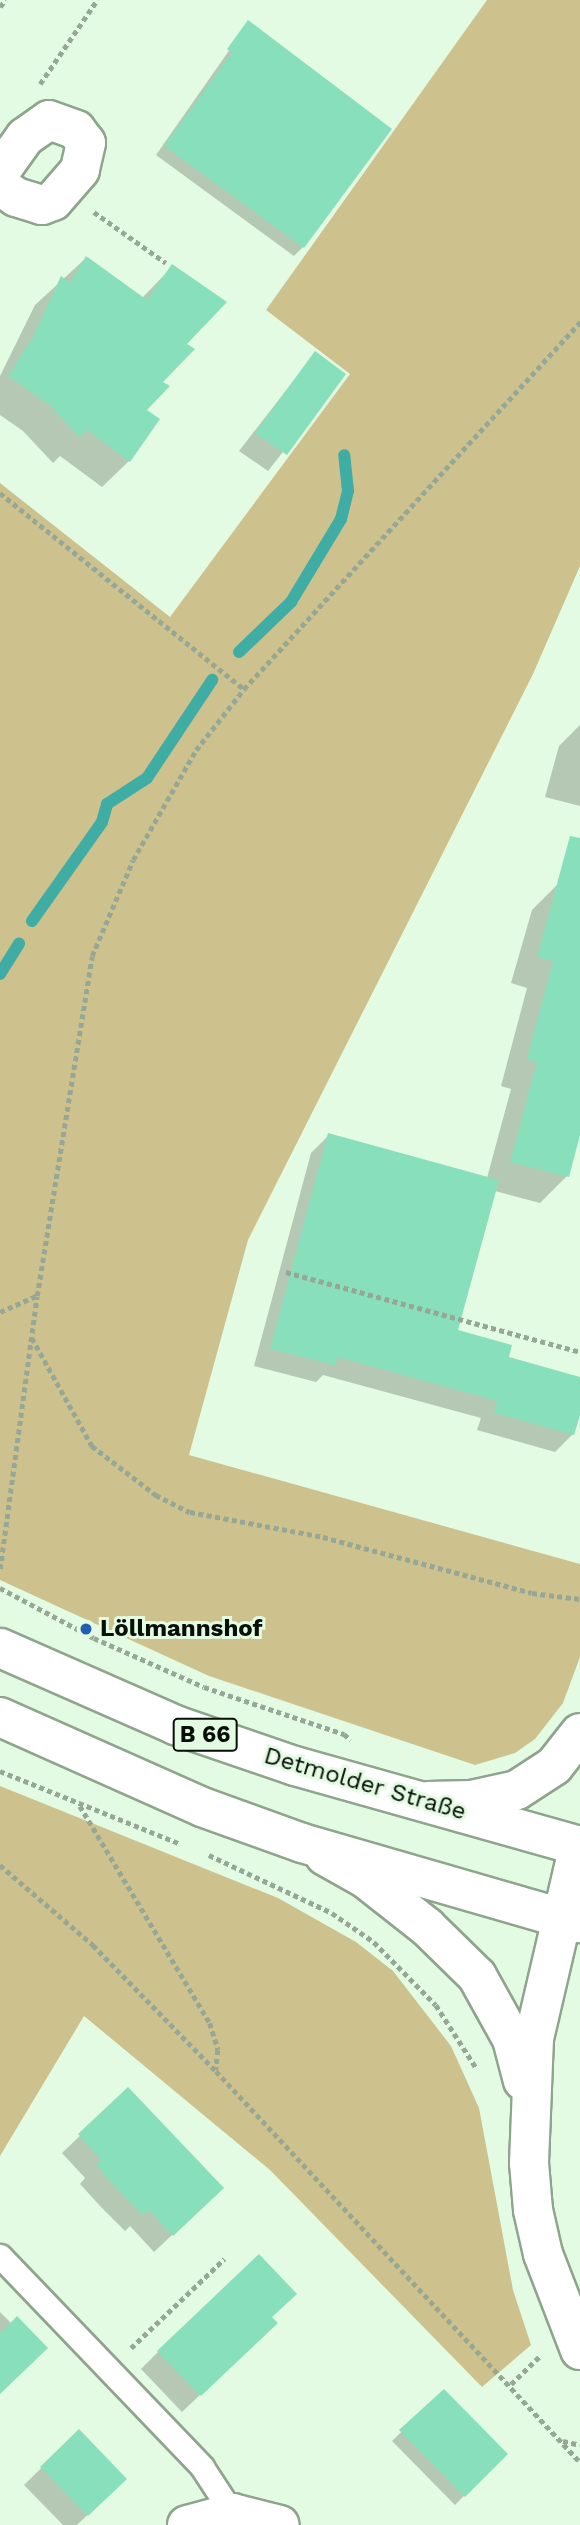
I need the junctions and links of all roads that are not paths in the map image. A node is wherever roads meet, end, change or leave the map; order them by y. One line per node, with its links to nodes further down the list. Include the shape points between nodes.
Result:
1 (0, 172): 2 (main road, via 36,126 50,120 64,123 86,143 80,170 65,191 42,205)
2 (0, 186)
3 (0, 1648): 6 (main road, Detmolder Straße / B 66, via 175,1725)
4 (0, 1717): 7 (main road, via 115,1772)
5 (580, 1733): 6 (main road, via 554,1766 517,1790 471,1800)
6 (418, 1801): 8 (main road, Detmolder Straße / B 66)
7 (302, 1843): 9 (main road); 10 (main road, via 366,1879 427,1927 477,1976 512,2039 524,2083)
8 (580, 1844): 9 (main road, Detmolder Straße)
9 (570, 1921): 10 (main road, Detmolder Straße, via 534,2038)
10 (529, 2163): 12 (main road, Detmolder Straße, via 543,2254)
11 (0, 2256): 13 (lane, via 202,2467)
12 (580, 2350)
13 (232, 2513): 14 (main road); 15 (main road)
14 (187, 2525)
15 (280, 2525)

